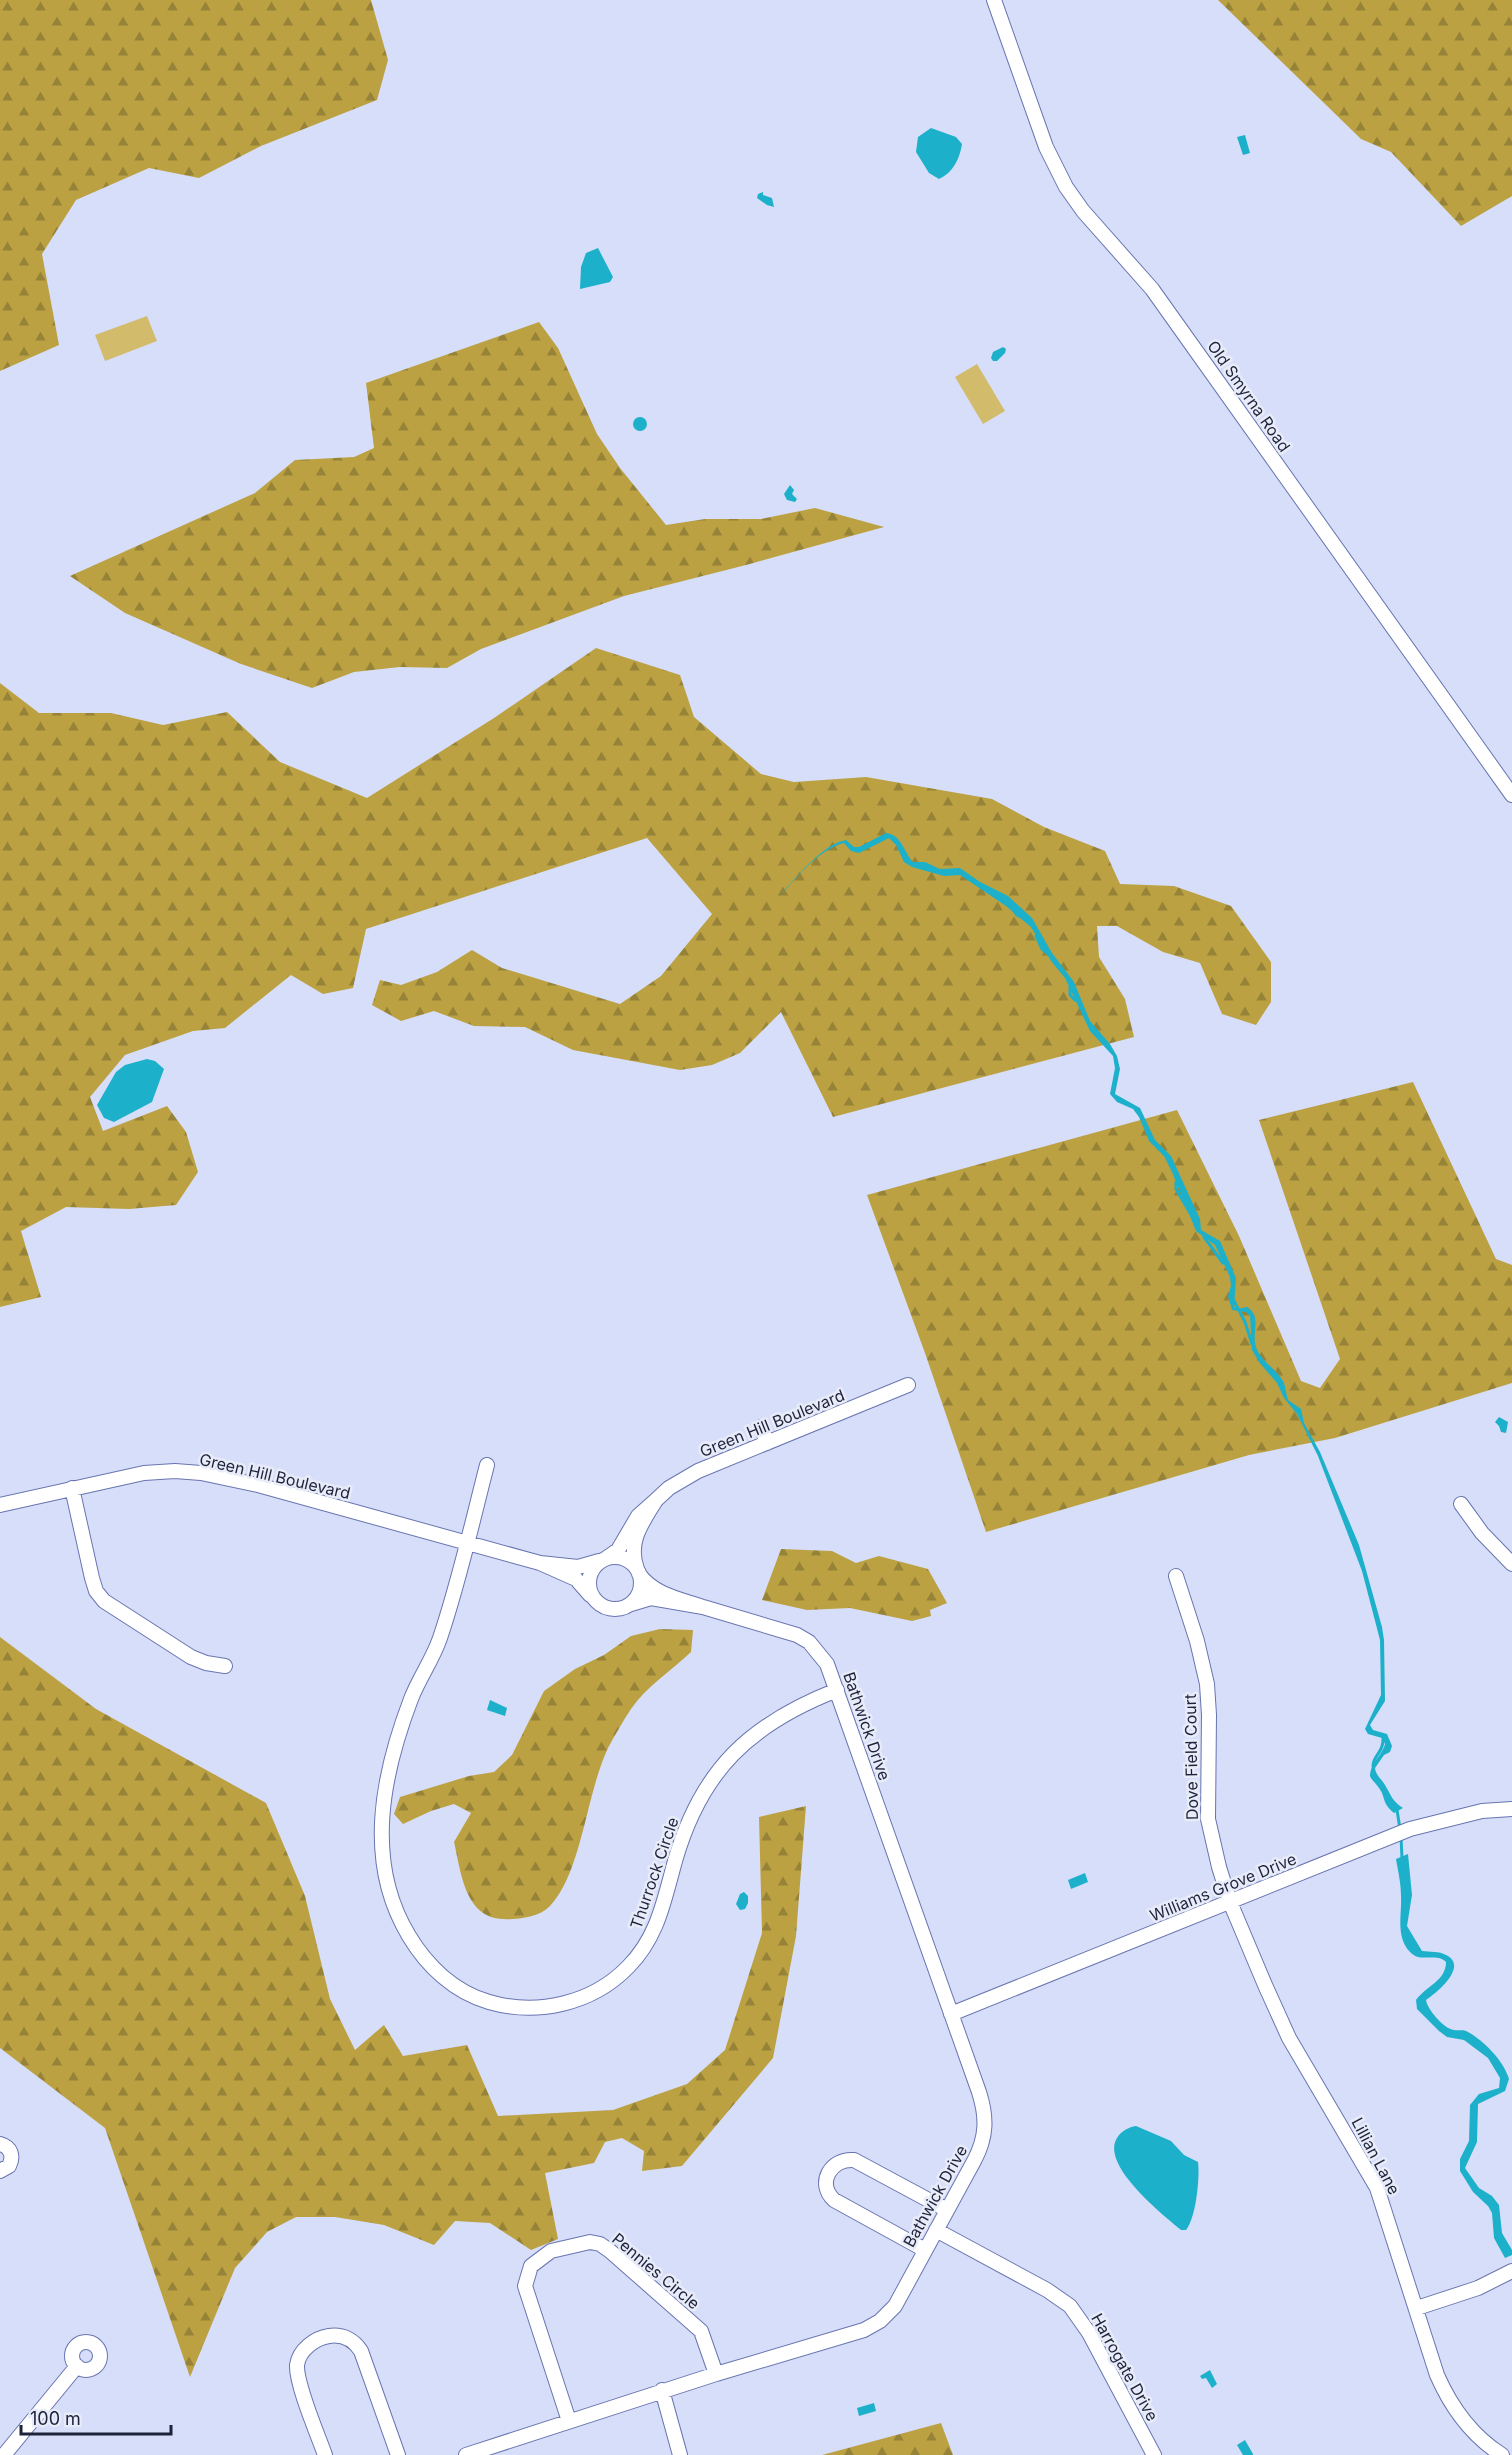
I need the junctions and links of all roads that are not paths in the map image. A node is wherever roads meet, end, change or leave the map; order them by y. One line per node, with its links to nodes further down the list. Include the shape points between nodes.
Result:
1 (994, 0): 2 (street, Old Smyrna Road, via 1046,147 1066,187 1152,289)
2 (1512, 795)
3 (908, 1385): 5 (street, Green Hill Boulevard)
4 (761, 1427): 5 (street)
5 (767, 1443): 8 (street, Green Hill Boulevard, via 684,1478)
6 (487, 1465): 11 (street, Thurrock Circle)
7 (72, 1488): 10 (street, Green Hill Boulevard); 11 (street, Green Hill Boulevard, via 153,1472 201,1473); 20 (street, via 92,1578 104,1601 190,1657)
8 (656, 1500): 12 (street, Green Hill Boulevard, via 638,1516 618,1550); 15 (street, Green Hill Boulevard, via 636,1536 633,1550)
9 (1461, 1504): 14 (street)
10 (0, 1505)
11 (467, 1543): 13 (street, Green Hill Boulevard); 21 (street, Thurrock Circle, via 441,1636 401,1728 386,1784 381,1830 388,1887 406,1932 435,1971 477,1998 513,2007 555,2006 595,1992 621,1974 656,1929 687,1826 717,1772 766,1725)
12 (603, 1560): 13 (street, Green Hill Boulevard, via 578,1567); 15 (street, via 622,1558); 17 (street, via 589,1576)
13 (540, 1563): 17 (street, Green Hill Boulevard, via 576,1579)
14 (1512, 1564)
15 (638, 1572): 18 (street, via 640,1590); 19 (street, Bathwick Drive, via 659,1592)
16 (1176, 1576): 23 (street, Dove Field Court, via 1206,1684 1209,1830)
17 (593, 1598): 18 (street, via 609,1609)
18 (629, 1605): 19 (street, Bathwick Drive, via 651,1598)
19 (703, 1607): 21 (street, Bathwick Drive, via 804,1638 823,1658)
20 (225, 1666)
21 (837, 1690): 24 (street, Bathwick Drive)
22 (1512, 1809): 23 (street, Williams Grove Drive, via 1482,1811 1410,1829)
23 (1230, 1902): 24 (street, Williams Grove Drive); 31 (street, Lillian Lane, via 1289,2038 1377,2188)
24 (951, 2014): 27 (street, Bathwick Drive, via 981,2097 986,2124 979,2154)
25 (0, 2144): 26 (street, via 9,2149 12,2158 9,2166)
26 (0, 2171)
27 (947, 2210): 28 (street, Bathwick Drive); 29 (street, via 854,2160 841,2162 828,2171 827,2191 834,2200)
28 (936, 2230): 29 (street, Bathwick Drive); 41 (street, Harrogate Drive, via 1055,2294 1075,2311)
29 (925, 2250): 33 (street, Bathwick Drive, via 895,2306 880,2321 864,2330)
30 (1512, 2271): 31 (street, via 1478,2288)
31 (1417, 2308): 42 (street, Lillian Lane, via 1448,2398 1461,2418)
32 (77, 2366): 36 (street)
33 (716, 2373): 34 (street, Bathwick Drive); 35 (street, Pennies Circle, via 701,2331 610,2251 590,2242 551,2251 531,2266 525,2286)
34 (662, 2390): 35 (street, Bathwick Drive); 40 (street)
35 (569, 2421): 39 (street, Bathwick Drive)
36 (2, 2455)
37 (325, 2455): 38 (street, via 297,2365 308,2346 334,2335 353,2342 362,2351)
38 (398, 2455)
39 (466, 2455)
40 (680, 2455)
41 (1154, 2455)
42 (1502, 2455)

